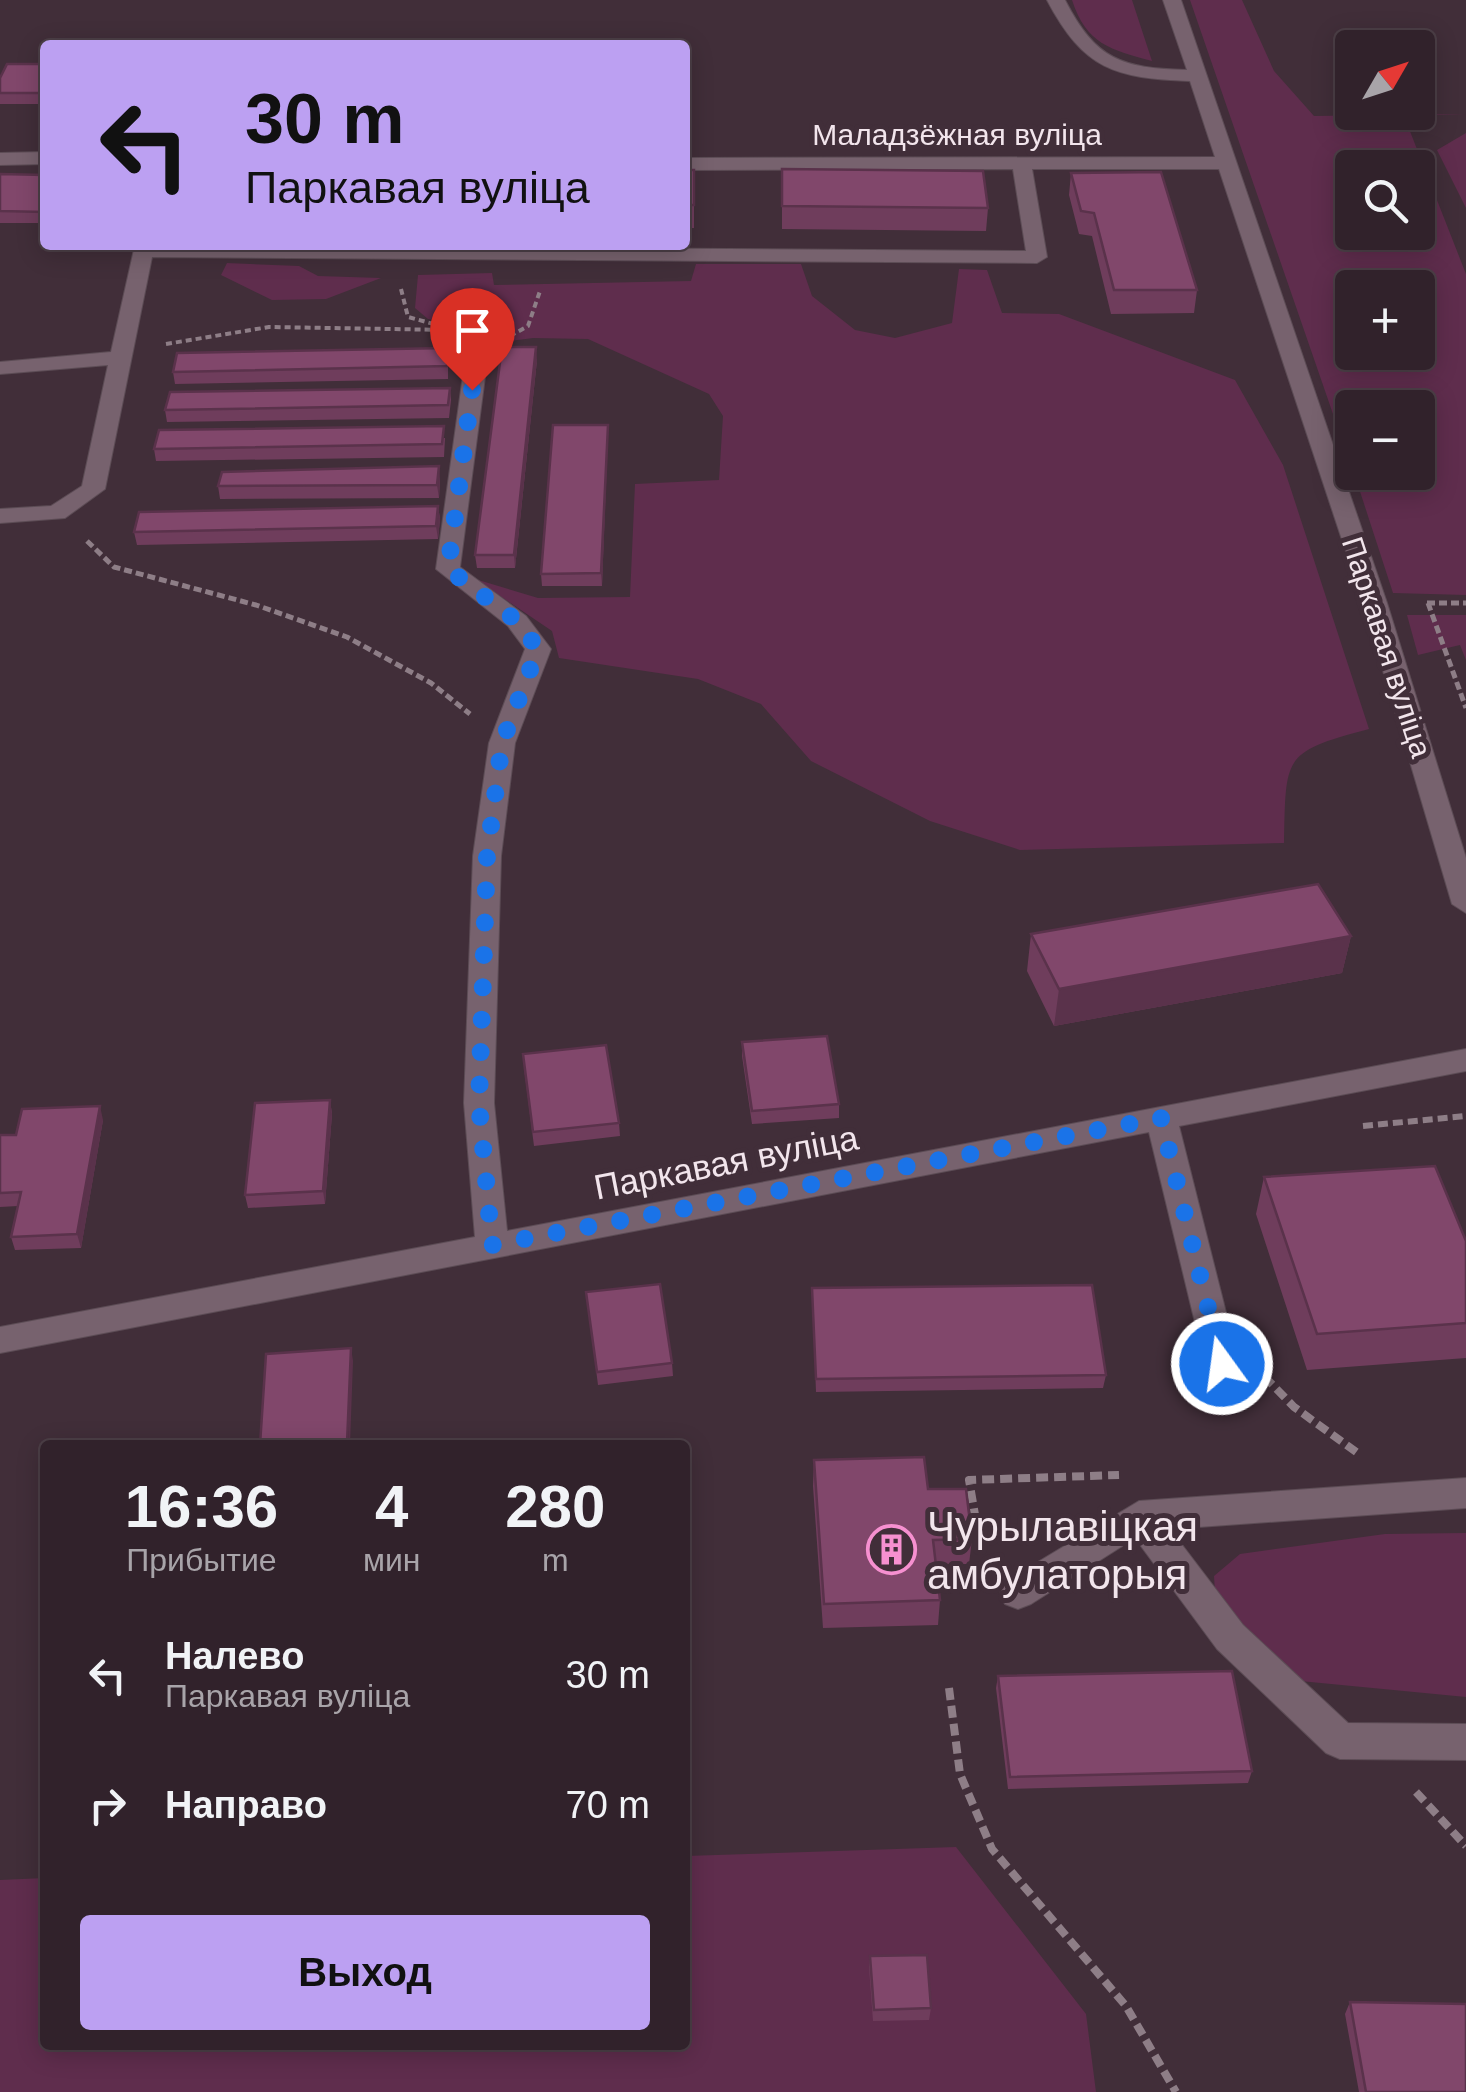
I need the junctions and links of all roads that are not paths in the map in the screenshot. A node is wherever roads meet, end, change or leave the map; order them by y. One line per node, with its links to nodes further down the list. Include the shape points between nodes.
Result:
1 (1056, 0): 3 (street, via 1074,38 1121,72)
2 (1172, 0): 3 (street, Паркавая вуліца)
3 (1200, 76): 6 (street, Паркавая вуліца)
4 (40, 158): 5 (street)
5 (0, 159)
6 (1230, 163): 8 (street, Маладзёжная вуліца); 15 (street, Паркавая вуліца)
7 (690, 164): 8 (street, Маладзёжная вуліца)
8 (1022, 165): 10 (street, via 1037,257)
9 (144, 250): 12 (street)
10 (268, 250)
11 (477, 354): 18 (street, via 448,569 517,621 538,649 502,743 487,856 479,1103)
12 (119, 358): 13 (street); 14 (street, via 93,488 57,513)
13 (0, 368)
14 (0, 516)
15 (1466, 904)
16 (1466, 1060): 17 (street, Паркавая вуліца)
17 (1161, 1118): 18 (street, Паркавая вуліца); 20 (street)
18 (492, 1245): 19 (street, Паркавая вуліца)
19 (0, 1340)
20 (1222, 1364)
21 (1466, 1493): 22 (street)
22 (1138, 1516): 23 (street); 24 (street, via 1230,1637 1340,1741)
23 (1018, 1592)
24 (1466, 1742)

